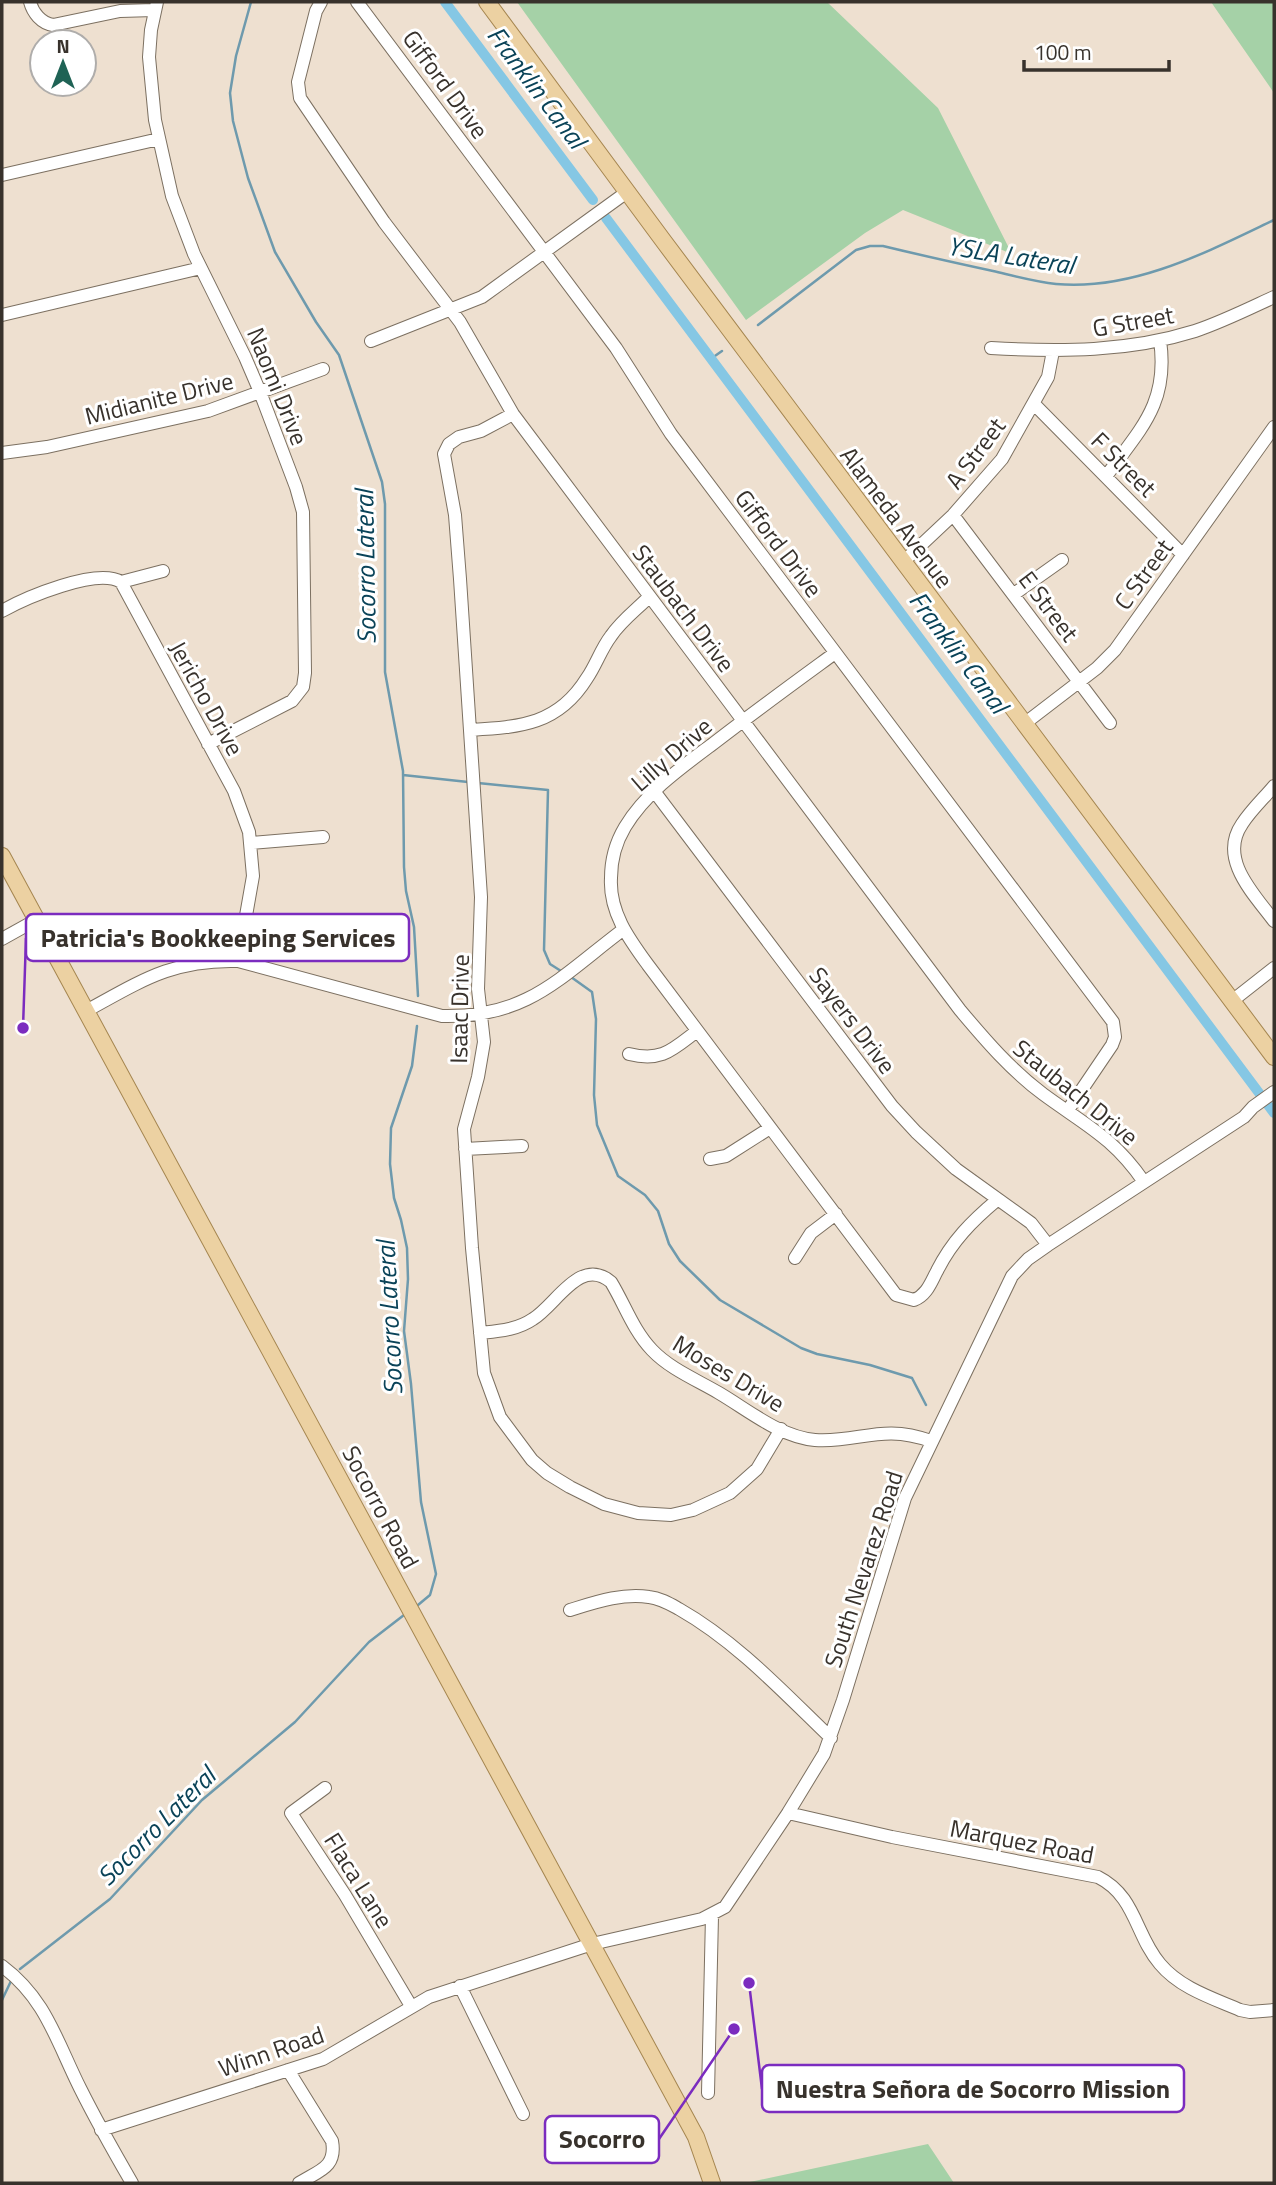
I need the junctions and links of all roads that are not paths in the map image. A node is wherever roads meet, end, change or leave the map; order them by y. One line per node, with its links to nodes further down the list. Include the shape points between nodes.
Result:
1 (30, 2): 5 (street, via 36,15 53,25)
2 (321, 2): 12 (street, Staubach Drive, via 298,82 300,98 384,222)
3 (357, 2): 9 (street, Gifford Drive)
4 (487, 2): 8 (main road, Alameda Avenue)
5 (156, 6): 6 (street, Naomi Drive, via 149,57)
6 (159, 139): 7 (street); 10 (street, Naomi Drive, via 172,196)
7 (2, 175)
8 (627, 192): 9 (street); 28 (main road, Alameda Avenue)
9 (545, 253): 12 (street, via 482,298); 34 (street, Gifford Drive, via 624,360 671,434)
10 (201, 268): 13 (street); 19 (street, Naomi Drive)
11 (1274, 297): 14 (street, G Street, via 1223,321)
12 (451, 310): 15 (street); 21 (street, Staubach Drive)
13 (2, 315)
14 (1160, 340): 17 (street, G Street, via 1097,350); 24 (street, via 1163,367 1155,405)
15 (371, 341)
16 (991, 348): 17 (street, G Street)
17 (1053, 351): 20 (street, A Street, via 1050,372)
18 (323, 369): 19 (street, Midianite Drive)
19 (260, 392): 23 (street, Midianite Drive, via 208,411); 40 (street, Naomi Drive, via 303,512 304,682 292,701)
20 (1034, 404): 24 (street, F Street); 25 (street, A Street, via 1002,459)
21 (513, 414): 32 (street, Staubach Drive); 39 (street, Isaac Drive, via 459,437 444,454 455,515)
22 (1274, 427): 26 (street, C Street)
23 (2, 453)
24 (1107, 475): 26 (street, F Street)
25 (953, 515): 28 (street, A Street); 31 (street, E Street)
26 (1183, 555): 35 (street, C Street, via 1115,650)
27 (1062, 560): 31 (street)
28 (903, 562): 38 (main road, Alameda Avenue)
29 (163, 571): 30 (street)
30 (121, 582): 33 (street, via 104,577 75,583 44,591); 40 (street, Jericho Drive)
31 (1014, 594): 35 (street, E Street)
32 (649, 597): 36 (street, Staubach Drive); 39 (street, via 610,636 586,681 563,707 532,724)
33 (2, 611)
34 (835, 653): 36 (street, Lilly Drive); 59 (street, Gifford Drive, via 1112,1022 1112,1045)
35 (1079, 681): 37 (street, E Street); 38 (street, C Street)
36 (743, 720): 42 (street, Lilly Drive); 59 (street, Staubach Drive, via 995,1053)
37 (1110, 723)
38 (1024, 724): 52 (main road, Alameda Avenue)
39 (470, 730): 54 (street, Isaac Drive, via 482,915)
40 (208, 744): 44 (street, Jericho Drive, via 234,791)
41 (1274, 786): 47 (street, via 1241,824 1234,854 1240,875)
42 (654, 791): 48 (street, Lilly Drive, via 622,831 612,864 614,908); 65 (street, Sayers Drive, via 892,1106 956,1169)
43 (323, 837): 44 (street)
44 (251, 842): 50 (street, Jericho Drive, via 253,876)
45 (2, 856): 46 (main road, Socorro Road)
46 (36, 920): 49 (street); 53 (main road, Socorro Road)
47 (1274, 920)
48 (624, 929): 54 (street, via 529,1000); 55 (street, Lilly Drive)
49 (2, 939)
50 (238, 961): 53 (street, via 199,962 162,971); 54 (street, via 422,1012)
51 (1274, 968): 52 (street)
52 (1232, 1001): 57 (main road, Alameda Avenue)
53 (86, 1010): 77 (main road, Socorro Road)
54 (481, 1014): 62 (street, Isaac Drive, via 483,1056 464,1129)
55 (698, 1031): 56 (street, via 655,1058); 60 (street, Lilly Drive)
56 (629, 1054)
57 (1274, 1057)
58 (1274, 1092): 64 (street, South Nevarez Road)
59 (1068, 1110): 64 (street, Staubach Drive, via 1126,1157)
60 (770, 1128): 63 (street, via 726,1156); 66 (street, Lilly Drive)
61 (522, 1146): 62 (street)
62 (465, 1149): 69 (street, Isaac Drive)
63 (710, 1159)
64 (1144, 1182): 67 (street, South Nevarez Road)
65 (997, 1200): 66 (street, Lilly Drive, via 965,1228 925,1292 914,1300 903,1299 889,1289); 67 (street, Sayers Drive, via 1027,1220)
66 (836, 1214): 68 (street, via 811,1233)
67 (1048, 1245): 71 (street, South Nevarez Road, via 1028,1259 1005,1286)
68 (795, 1258)
69 (480, 1333): 70 (street, Moses Drive, via 520,1326 582,1274 603,1275 640,1336 663,1360); 70 (street, Isaac Drive, via 492,1398 512,1435 547,1473 604,1504 658,1515 699,1508 730,1493 757,1469)
70 (781, 1429): 71 (street, Moses Drive, via 810,1439 893,1432)
71 (931, 1441): 73 (street, South Nevarez Road, via 905,1498)
72 (570, 1610): 73 (street, via 630,1596 654,1597 705,1624 732,1645)
73 (831, 1738): 75 (street, South Nevarez Road)
74 (324, 1788): 80 (street, Flaca Lane, via 291,1813)
75 (788, 1813): 76 (street, South Nevarez Road, via 731,1900); 81 (street, Marquez Road, via 1098,1877 1118,1889 1152,1954 1182,1983 1240,2010)
76 (712, 1916): 77 (street, Winn Road); 83 (street)
77 (592, 1944): 79 (street, Winn Road); 88 (main road, Socorro Road, via 696,2137)
78 (2, 1966): 85 (street, via 40,2005)
79 (460, 1986): 80 (street, Winn Road); 84 (street)
80 (411, 2006): 82 (street, Winn Road, via 333,2055)
81 (1274, 2010)
82 (288, 2070): 85 (street, Winn Road); 87 (street, via 331,2141 334,2154 329,2164)
83 (708, 2093)
84 (523, 2114)
85 (101, 2130): 86 (street)
86 (132, 2183)
87 (299, 2183)
88 (712, 2183)

